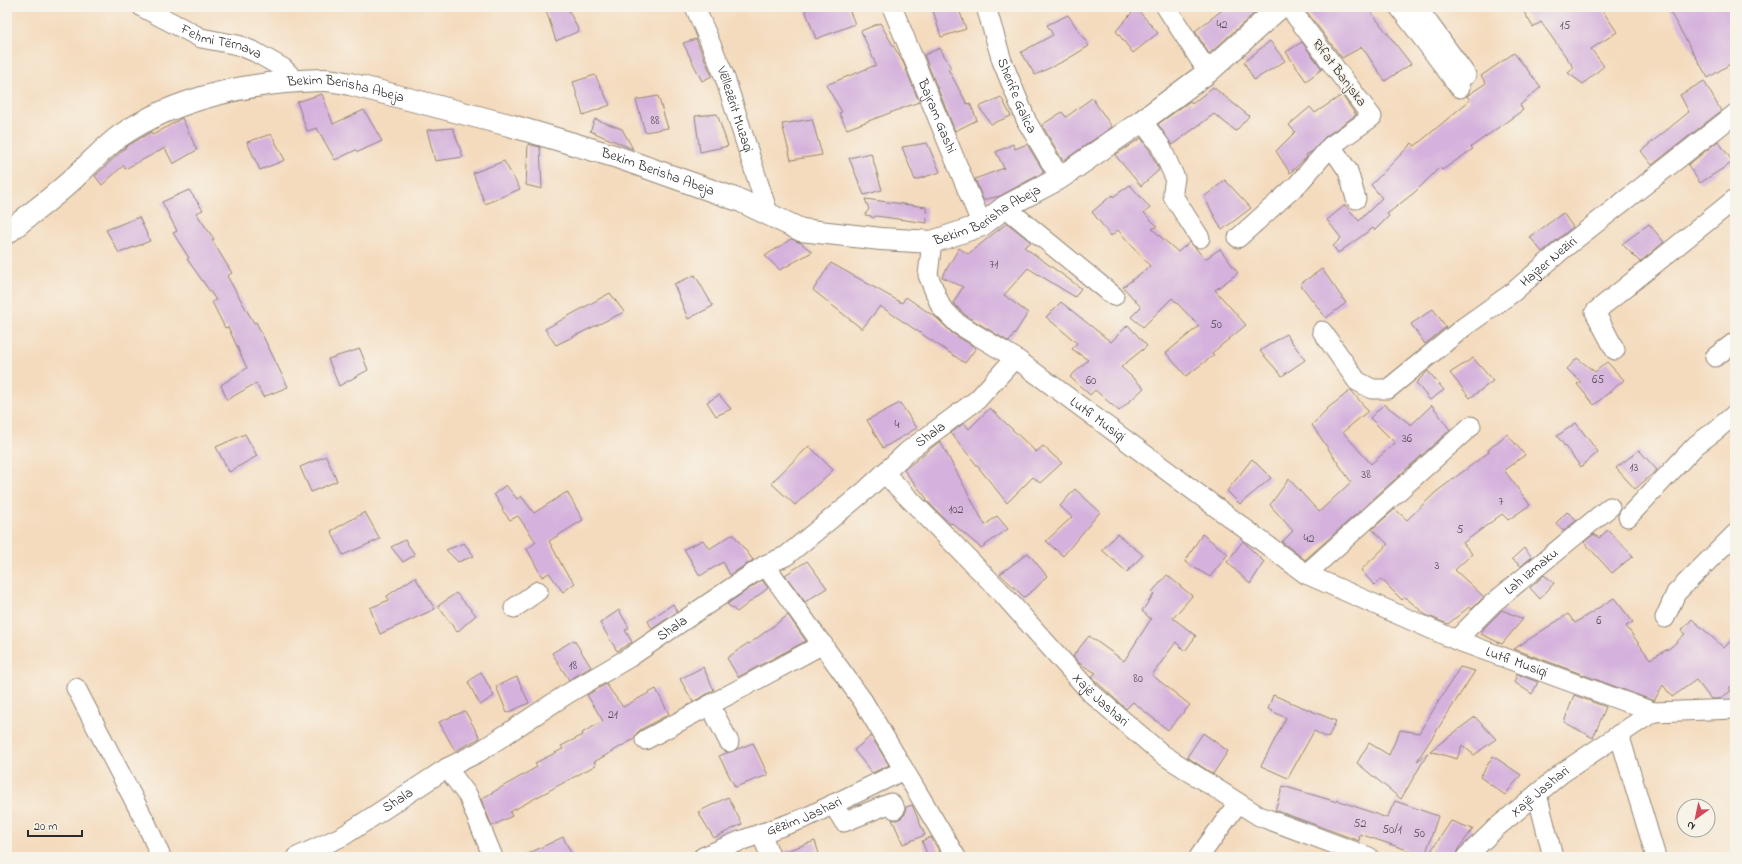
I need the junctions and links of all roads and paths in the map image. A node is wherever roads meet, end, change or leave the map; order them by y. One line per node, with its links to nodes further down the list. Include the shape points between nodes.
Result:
1 (142, 7): 11 (street, Fehmi Tërnava, via 201,38 238,45 255,52 283,68)
2 (695, 7): 19 (street, Vëllezërit Muzaqi, via 724,75)
3 (892, 7): 20 (street, Bajram Gashi)
4 (986, 7): 15 (street, Sherife Galica, via 1002,61 1027,122)
5 (1166, 7): 10 (street)
6 (1280, 7): 10 (street, Bekim Berisha Abeja)
7 (1289, 7): 14 (street, Rifat Banjska, via 1372,117)
8 (1399, 7): 9 (street, via 1463,81)
9 (1417, 7)
10 (1208, 72): 13 (street, Bekim Berisha Abeja)
11 (296, 81): 19 (street, Bekim Berisha Abeja, via 324,80 350,84 510,125 688,181); 21 (street, Bekim Berisha Abeja, via 227,92 186,104 144,121 120,136 64,187)
12 (1735, 114): 26 (street, Hajzer Neziri, via 1388,389 1372,389 1357,381)
13 (1142, 121): 15 (street, Bekim Berisha Abeja); 22 (street, via 1160,145 1175,178 1173,196)
14 (1331, 146): 16 (street, via 1348,171); 23 (street, Rifat Banjska, via 1298,184)
15 (1060, 178): 18 (street, Bekim Berisha Abeja)
16 (1356, 199)
17 (1735, 199): 28 (street, via 1595,312)
18 (1005, 207): 20 (street, Bekim Berisha Abeja); 25 (street)
19 (768, 213): 24 (street, Bekim Berisha Abeja, via 801,230)
20 (982, 225): 24 (street, Bekim Berisha Abeja)
21 (7, 233)
22 (1200, 238)
23 (1238, 238)
24 (932, 242): 30 (street, Lutfi Musiqi, via 928,275 941,307 958,324)
25 (1114, 296)
26 (1322, 331)
27 (1735, 342): 29 (street)
28 (1615, 350)
29 (1715, 357)
30 (1015, 358): 33 (street, Shala, via 977,400 913,446); 38 (street, Lutfi Musiqi)
31 (1735, 414): 35 (street, via 1696,445)
32 (1471, 426): 38 (street)
33 (884, 473): 37 (street, Shala, via 786,556); 54 (street, Xajë Jashari, via 999,590 1091,693 1162,754)
34 (1610, 507): 42 (street, Lah Izmaku, via 1492,604)
35 (1628, 517)
36 (1735, 534): 41 (street, via 1676,593)
37 (765, 565): 43 (street); 51 (street, Shala, via 630,657 567,694 479,752)
38 (1306, 574): 42 (street, Lutfi Musiqi)
39 (538, 591): 40 (street)
40 (514, 608)
41 (1665, 618)
42 (1456, 640): 47 (street, Lutfi Musiqi)
43 (823, 644): 45 (street); 52 (street, via 863,702)
44 (76, 688): 59 (street)
45 (710, 705): 49 (street); 50 (street)
46 (1735, 709): 47 (street, Lutfi Musiqi)
47 (1653, 712): 48 (street, Xajë Jashari)
48 (1619, 734): 53 (street, Xajë Jashari, via 1562,773); 68 (street)
49 (645, 740)
50 (730, 742)
51 (447, 768): 60 (street, Shala, via 343,836); 61 (street, via 468,796)
52 (904, 770): 55 (street, Gëzim Jashari); 63 (street)
53 (1537, 794): 66 (street, Xajë Jashari); 67 (street)
54 (1238, 803): 64 (street); 65 (street, Xajë Jashari, via 1259,816)
55 (833, 804): 56 (street, via 844,822 891,804); 57 (street, Gëzim Jashari, via 805,818)
56 (895, 809)
57 (761, 834): 58 (street); 62 (street, Gëzim Jashari)
58 (769, 853)
59 (161, 857)
60 (297, 857)
61 (493, 857)
62 (703, 857)
63 (956, 857)
64 (1199, 857)
65 (1369, 857)
66 (1466, 857)
67 (1553, 857)
68 (1656, 857)

